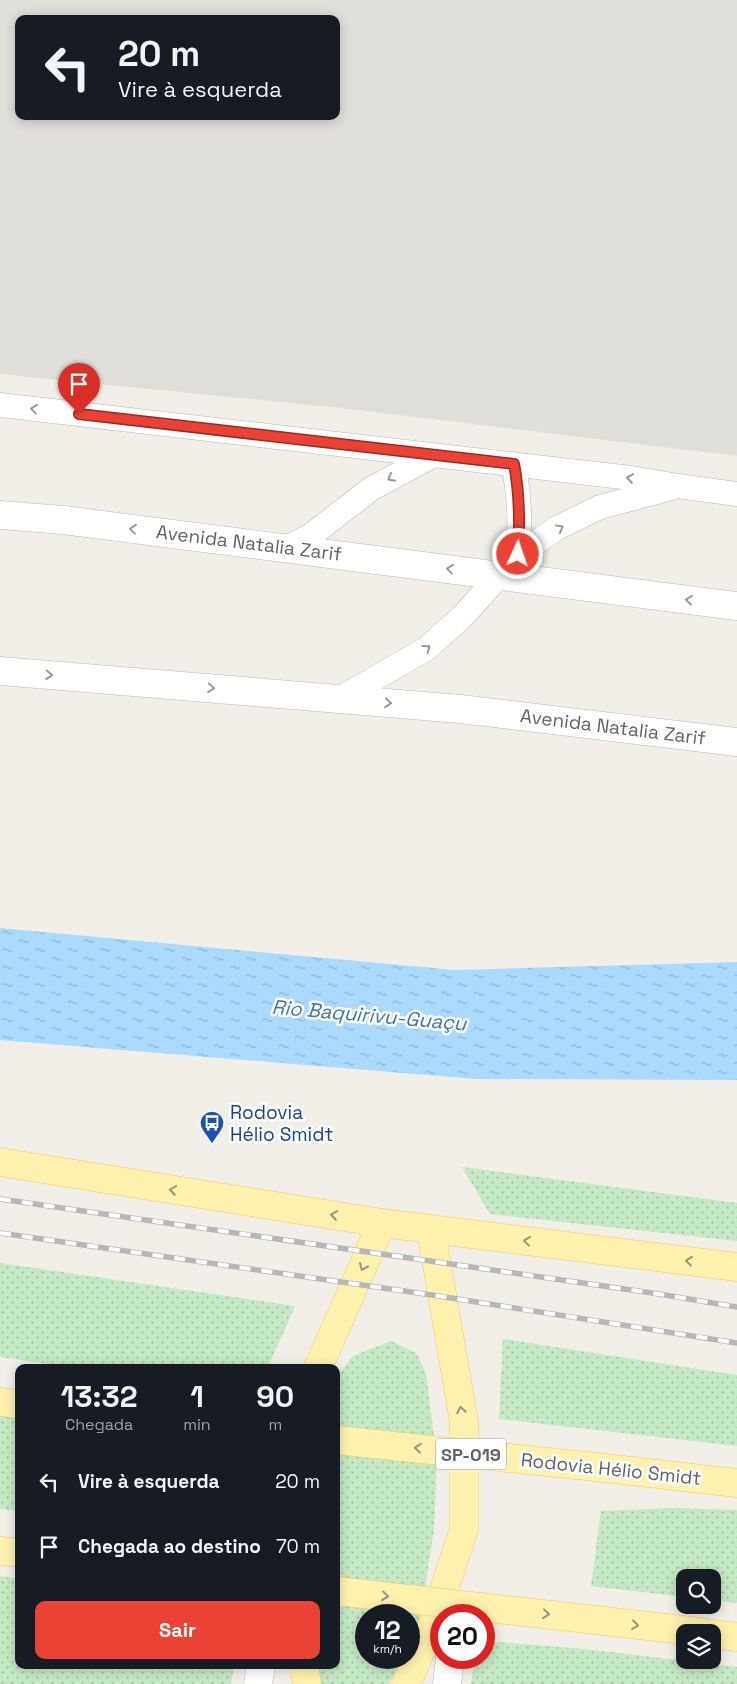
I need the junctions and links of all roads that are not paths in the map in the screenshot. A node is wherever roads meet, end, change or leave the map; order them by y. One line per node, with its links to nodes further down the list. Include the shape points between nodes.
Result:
1 (0, 405): 2 (lane, one-way to 1)
2 (434, 455): 3 (lane); 7 (lane, one-way to 7, via 371,489 310,536)
3 (514, 464): 4 (lane, one-way to 3); 8 (lane, via 520,518)
4 (678, 486): 5 (lane); 8 (lane, one-way to 4, via 558,528 600,507)
5 (737, 494)
6 (0, 515): 7 (main road, Avenida Natalia Zarif, one-way to 6)
7 (286, 548): 9 (main road, Avenida Natalia Zarif, one-way to 7)
8 (518, 554): 9 (lane)
9 (498, 576): 10 (main road, Avenida Natalia Zarif, one-way to 9); 12 (lane, one-way to 9, via 426,649 462,617)
10 (737, 606)
11 (0, 671): 12 (main road, Avenida Natalia Zarif, one-way to 12)
12 (340, 699): 13 (main road, Avenida Natalia Zarif, one-way to 13, via 470,710)
13 (737, 742)
14 (0, 1162): 15 (main road, one-way to 14)
15 (382, 1223): 16 (main road); 18 (main road, one-way to 18)
16 (431, 1230): 17 (main road, one-way to 16); 23 (main road, one-way to 16, via 464,1422)
17 (737, 1267)
18 (320, 1364)
19 (0, 1402): 20 (main road)
20 (15, 1404)
21 (340, 1440): 22 (main road, Rodovia Hélio Smidt / SP-019, one-way to 21, bridge)
22 (737, 1483)
23 (464, 1529): 27 (main road); 36 (main road, via 431,1629)
24 (0, 1551): 25 (main road)
25 (15, 1553)
26 (340, 1591): 28 (main road, one-way to 28, bridge)
27 (455, 1604)
28 (676, 1629)
29 (721, 1635): 30 (main road)
30 (737, 1637)
31 (260, 1669): 34 (main road)
32 (305, 1669): 35 (main road)
33 (449, 1669): 37 (main road)
34 (258, 1684)
35 (307, 1684)
36 (406, 1684)
37 (447, 1684)

